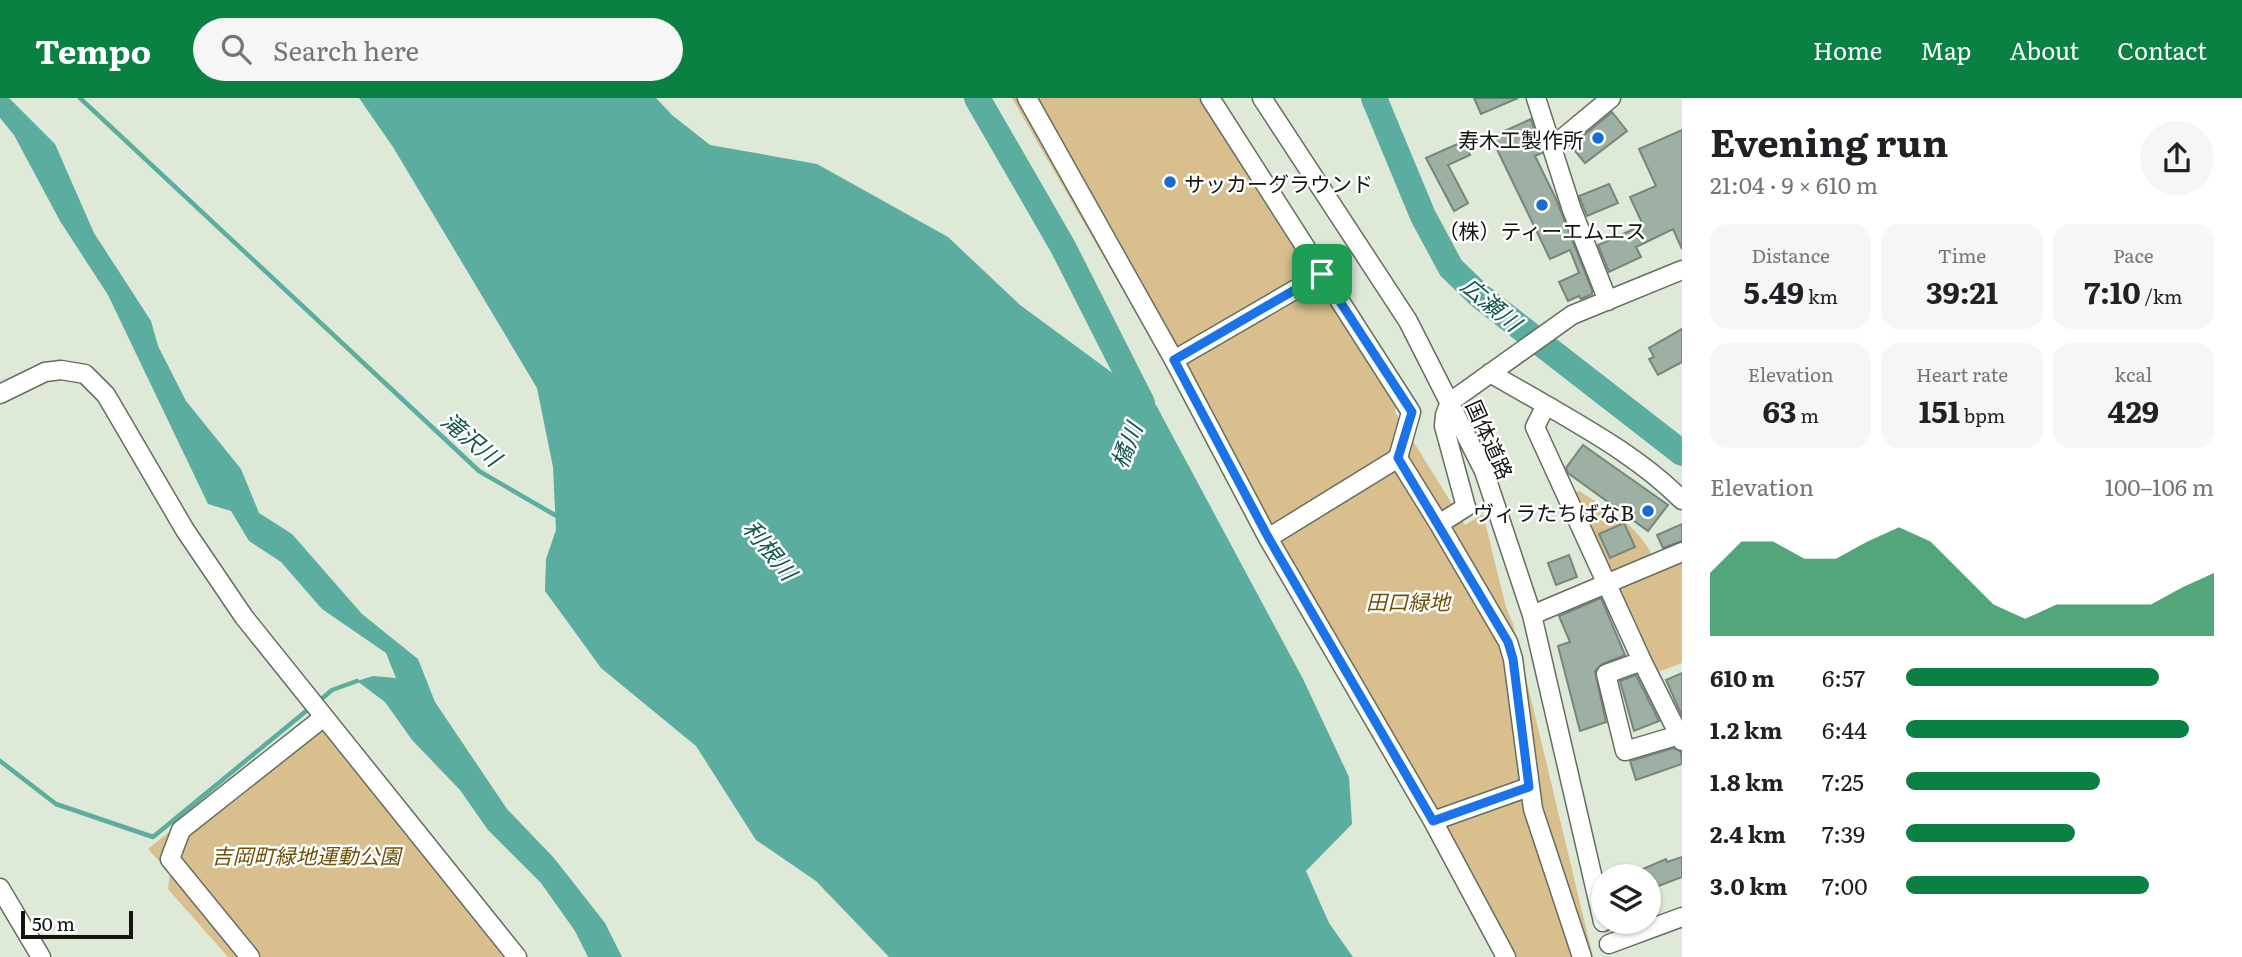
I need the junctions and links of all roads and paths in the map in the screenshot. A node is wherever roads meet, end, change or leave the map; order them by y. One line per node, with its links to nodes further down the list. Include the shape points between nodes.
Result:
1 (1027, 98): 10 (street)
2 (1210, 98): 8 (street)
3 (1262, 98): 13 (street, 国体道路, via 1408,321)
4 (1536, 98): 6 (street)
5 (1611, 98): 6 (street)
6 (1552, 147): 9 (street)
7 (1682, 270): 9 (street)
8 (1322, 274): 10 (street); 15 (street, via 1412,412)
9 (1608, 301): 11 (street, via 1572,315)
10 (1174, 360): 18 (street)
11 (1490, 373): 13 (street); 14 (street)
12 (0, 394): 23 (street, via 53,371 78,372 95,382 244,617)
13 (1450, 402): 17 (street, via 1444,426 1466,507); 21 (street, 国体道路, via 1484,471)
14 (1546, 405): 16 (street, via 1610,442 1658,476); 20 (street, via 1535,427)
15 (1398, 458): 17 (street); 18 (street)
16 (1682, 500)
17 (1439, 524): 25 (street, via 1508,642)
18 (1268, 537): 26 (street)
19 (1682, 552): 20 (street)
20 (1607, 584): 21 (street); 22 (street)
21 (1532, 615): 27 (street, 国体道路)
22 (1642, 661): 24 (street); 24 (street, via 1606,674 1625,751)
23 (324, 716): 32 (street, via 181,830 170,859); 33 (street)
24 (1679, 728)
25 (1529, 787): 26 (street); 35 (street)
26 (1433, 821): 34 (street)
27 (1591, 870)
28 (0, 888): 31 (street)
29 (1682, 917): 30 (street)
30 (1611, 950)
31 (41, 957)
32 (250, 957)
33 (517, 957)
34 (1506, 957)
35 (1582, 957)

